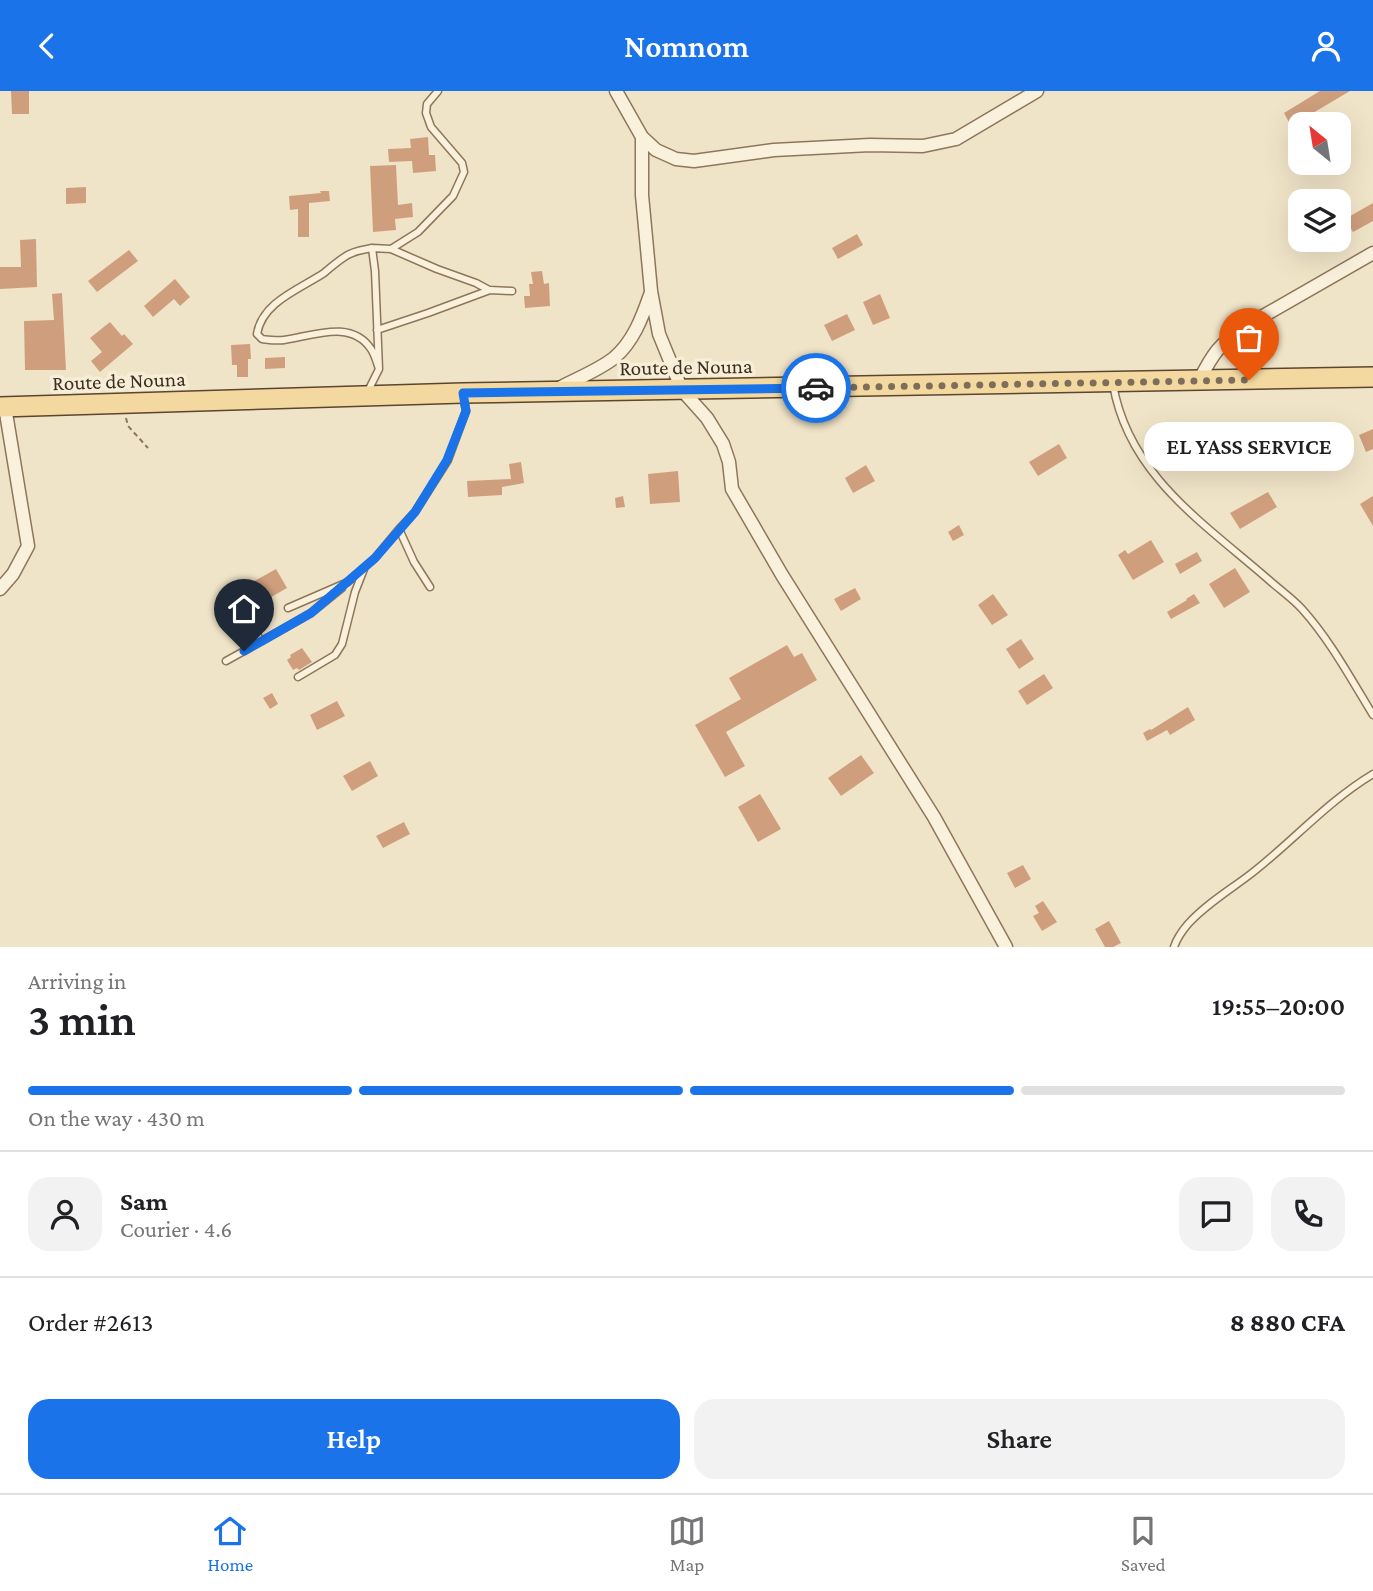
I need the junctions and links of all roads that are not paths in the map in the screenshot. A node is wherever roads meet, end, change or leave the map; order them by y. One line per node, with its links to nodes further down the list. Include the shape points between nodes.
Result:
1 (438, 91): 6 (lane, via 426,113 464,172 453,196 418,232)
2 (616, 91): 4 (street)
3 (1037, 91): 4 (street, via 956,139 923,146 774,150 694,161 656,150)
4 (642, 137): 10 (street)
5 (372, 248): 6 (lane); 11 (lane); 12 (lane, via 347,255 291,292 266,313 257,334 282,341 336,331 351,333 373,351)
6 (391, 249): 8 (lane)
7 (1373, 253): 14 (street, via 1226,340)
8 (490, 290): 9 (lane); 11 (lane)
9 (512, 291)
10 (651, 291): 16 (street, via 659,334); 17 (street, via 632,337 614,358)
11 (377, 330): 12 (lane)
12 (379, 369): 19 (lane)
13 (1373, 377): 14 (main road, Route de Nouna)
14 (1199, 381): 15 (main road, Route de Nouna)
15 (1113, 383): 16 (main road, Route de Nouna); 31 (lane, via 1125,429 1167,491 1301,608 1339,658)
16 (682, 390): 17 (main road, Route de Nouna); 33 (street, via 723,444 732,489 934,817)
17 (550, 392): 18 (main road, Route de Nouna)
18 (463, 393): 19 (main road, Route de Nouna); 21 (lane, via 466,411 447,460)
19 (366, 396): 20 (main road, Route de Nouna)
20 (2, 407): 25 (street, via 28,546)
21 (399, 529): 22 (lane); 24 (lane)
22 (364, 568): 23 (lane); 30 (lane, via 342,645 335,655)
23 (348, 582): 26 (lane); 28 (lane, via 311,613)
24 (430, 587)
25 (0, 589)
26 (288, 608)
27 (248, 625): 28 (lane)
28 (262, 641): 29 (lane)
29 (226, 661)
30 (298, 677)
31 (1373, 715)
32 (1373, 773): 34 (lane, via 1209,904 1187,925)
33 (1006, 947)
34 (1174, 947)

